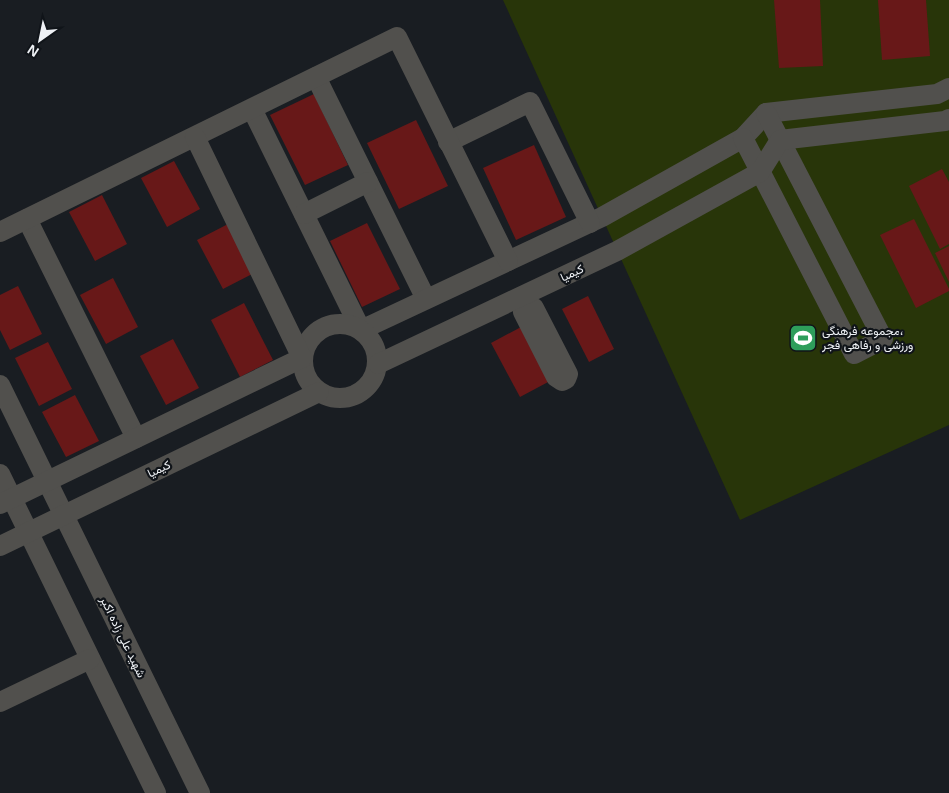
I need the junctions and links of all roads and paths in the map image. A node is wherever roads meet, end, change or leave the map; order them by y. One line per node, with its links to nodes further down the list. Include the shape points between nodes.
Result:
1 (316, 77): 3 (street); 9 (street, via 397,37); 11 (street)
2 (943, 91): 4 (street); 5 (street)
3 (252, 109): 6 (street); 12 (street)
4 (766, 113): 7 (street); 8 (street)
5 (948, 123): 8 (street)
6 (195, 137): 13 (street); 19 (street)
7 (743, 138): 10 (street); 14 (street)
8 (780, 140): 10 (street); 10 (street, via 883,340 854,354)
9 (448, 142): 14 (street, via 530,102); 16 (street)
10 (760, 172): 20 (street, کیمیا, via 523,302)
11 (368, 182): 12 (street); 17 (street)
12 (304, 214): 18 (street)
13 (27, 219): 15 (street); 23 (street)
14 (590, 223): 16 (street)
15 (0, 232)
16 (508, 261): 17 (street)
17 (426, 299): 18 (street)
18 (361, 330): 19 (street, via 343,323 324,327 309,339); 20 (street, via 374,344)
19 (302, 358): 22 (street, via 306,377); 23 (street)
20 (378, 364): 22 (street, via 371,382 356,395 337,398)
21 (0, 385): 25 (street, شهید علی زاده اکبر)
22 (319, 392): 27 (street, کیمیا)
23 (136, 438): 25 (street)
24 (0, 474): 26 (street)
25 (47, 481): 26 (street); 27 (street, شهید علی زاده اکبر)
26 (6, 501): 28 (street)
27 (64, 515): 28 (street, کیمیا); 33 (street, شهید علی زاده اکبر)
28 (29, 532): 29 (street, کیمیا); 30 (street)
29 (0, 546)
30 (90, 659): 31 (street); 32 (street)
31 (0, 702)
32 (156, 793)
33 (200, 793)

